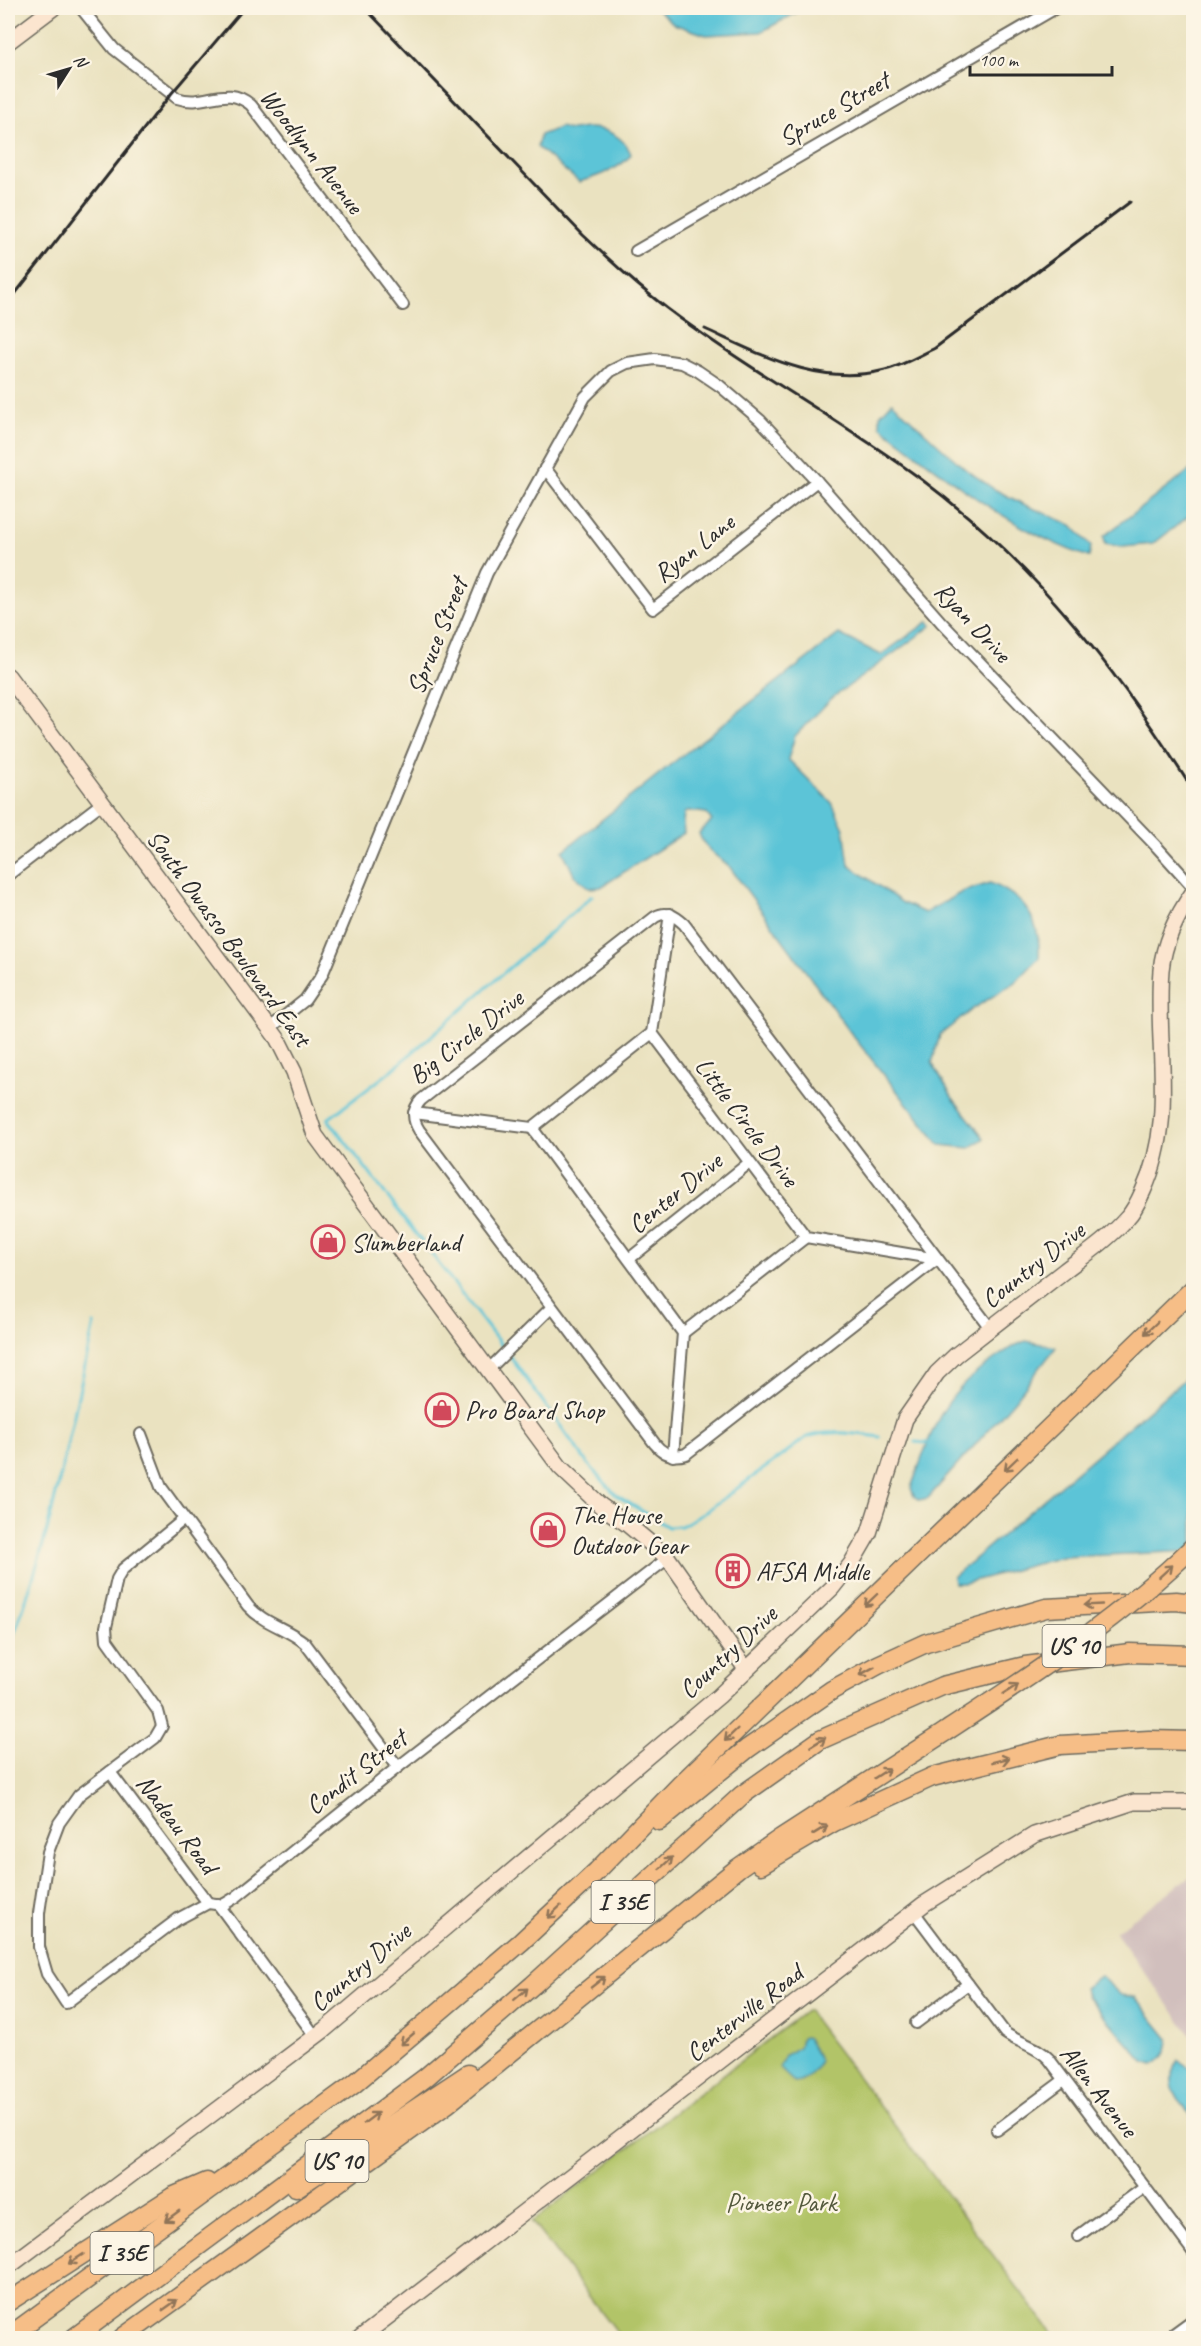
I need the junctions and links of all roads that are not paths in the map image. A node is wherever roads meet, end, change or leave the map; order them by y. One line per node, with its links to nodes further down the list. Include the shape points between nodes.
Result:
1 (53, 8): 4 (street)
2 (81, 8): 6 (street, Woodlynn Avenue, via 114,49 177,98 187,102 233,95 251,105)
3 (1056, 8): 5 (street, Spruce Street)
4 (8, 42)
5 (636, 251)
6 (403, 305)
7 (720, 386): 8 (street, Spruce Street, via 682,363 655,359 627,363 611,371 585,397); 9 (street, Ryan Drive, via 760,420)
8 (545, 468): 9 (street, Ryan Lane, via 653,609); 15 (street, Spruce Street, via 487,573 322,975 305,1000)
9 (817, 481): 13 (street, Ryan Drive, via 941,622)
10 (8, 676): 11 (street, South Owasso Boulevard East)
11 (102, 803): 12 (street); 15 (street, South Owasso Boulevard East)
12 (8, 875)
13 (1194, 890): 25 (street, Country Drive, via 1170,932 1161,968 1163,1112 1156,1155 1144,1188 1128,1218)
14 (670, 914): 16 (street); 17 (street, Big Circle Drive, via 656,917 421,1100); 22 (street, via 684,924)
15 (270, 1028): 27 (street, South Owasso Boulevard East, via 291,1064 315,1135)
16 (652, 1033): 18 (street); 19 (street, Little Circle Drive)
17 (414, 1113): 18 (street); 24 (street, Big Circle Drive, via 419,1130)
18 (532, 1128): 21 (street)
19 (749, 1163): 20 (street, Little Circle Drive); 21 (street, Center Drive)
20 (806, 1237): 22 (street); 26 (street)
21 (629, 1259): 26 (street)
22 (937, 1259): 25 (street); 29 (street, via 686,1454)
23 (1194, 1288): 40 (highway, one-way to 40, via 680,1785)
24 (551, 1308): 27 (street); 29 (street, Big Circle Drive, via 654,1444)
25 (991, 1329): 35 (street, Country Drive, via 937,1373 904,1419 869,1533 852,1564)
26 (683, 1333): 29 (street)
27 (488, 1370): 32 (street, South Owasso Boulevard East, via 560,1467 601,1506)
28 (141, 1434): 30 (street, via 161,1487)
29 (673, 1456)
30 (183, 1520): 37 (street, via 255,1613 305,1643); 38 (street, via 132,1560 117,1579 105,1627 107,1640 158,1711 162,1726 155,1738)
31 (1194, 1546): 41 (highway, US 10, one-way to 31, bridge, via 781,1838 1093,1632)
32 (668, 1558): 35 (street, South Owasso Boulevard East); 37 (street, Condit Street)
33 (1194, 1603): 40 (highway, I 35E, one-way to 40, via 1046,1608 916,1647 832,1690 747,1749)
34 (1194, 1655): 56 (highway, I 35E, one-way to 34, via 425,2078 742,1795 820,1740 942,1686 1025,1666 1130,1653)
35 (746, 1669): 47 (street, Country Drive, via 679,1730)
36 (1194, 1741): 41 (highway, one-way to 36, via 834,1822 932,1777 1060,1745)
37 (398, 1767): 42 (street, Condit Street, via 236,1897 223,1905)
38 (110, 1772): 42 (street, Nadeau Road); 42 (street, Condit Street, via 68,1808 53,1836 43,1873 39,1947 47,1974 66,2003 178,1919)
39 (1194, 1802): 43 (street, Centerville Road, via 1134,1802 1034,1835)
40 (597, 1871): 50 (highway, I 35E, one-way to 50, via 522,1942 354,2084)
41 (698, 1903): 45 (highway, US 10, one-way to 41)
42 (213, 1904): 47 (street, Nadeau Road)
43 (914, 1912): 44 (street, Allen Avenue); 61 (street, Centerville Road)
44 (968, 1984): 46 (street); 48 (street, Allen Avenue, via 1005,2033 1042,2052)
45 (552, 2018): 56 (highway, US 10); 60 (highway, one-way to 45, via 447,2104)
46 (916, 2023)
47 (315, 2036): 54 (street, Country Drive)
48 (1064, 2080): 49 (street); 51 (street, Allen Avenue)
49 (997, 2130)
50 (236, 2169): 55 (highway, one-way to 55, via 172,2197); 58 (highway, I 35E, one-way to 58)
51 (1145, 2187): 52 (street); 53 (street, Allen Avenue)
52 (1078, 2236)
53 (1194, 2253)
54 (8, 2267)
55 (8, 2302)
56 (121, 2303): 59 (highway, I 35E)
57 (1194, 2319): 62 (street)
58 (8, 2337)
59 (74, 2338)
60 (122, 2338)
61 (360, 2338)
62 (1168, 2338)

